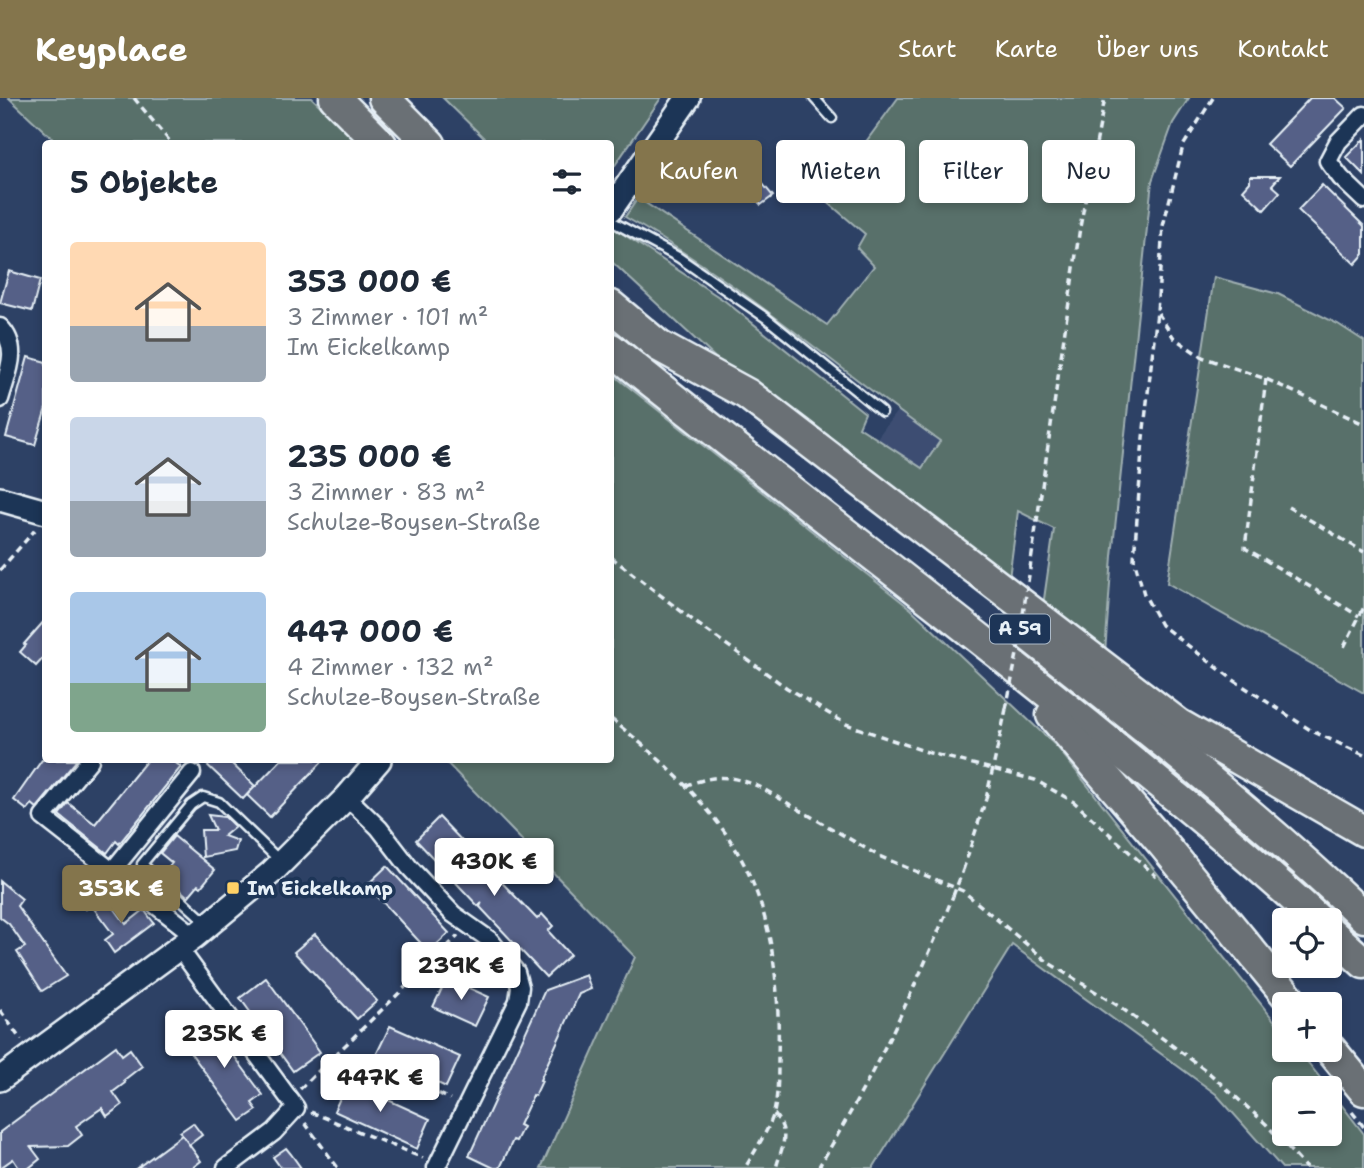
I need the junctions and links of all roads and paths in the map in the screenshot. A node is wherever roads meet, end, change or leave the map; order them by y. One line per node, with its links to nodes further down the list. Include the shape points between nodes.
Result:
1 (134, 98): 10 (path)
2 (335, 98): 11 (highway)
3 (384, 98): 12 (highway)
4 (688, 98): 14 (street)
5 (814, 98): 9 (lane)
6 (1105, 98): 69 (path, bridge, via 1080,227 1018,649 986,799 953,897 904,1012)
7 (1213, 98): 17 (path, via 1184,146 1163,226)
8 (1364, 115): 13 (street, via 1338,142 1328,161)
9 (832, 118)
10 (169, 140)
11 (377, 140)
12 (426, 140)
13 (1364, 200)
14 (614, 205)
15 (614, 223): 23 (lane, via 678,257 747,304)
16 (614, 308): 20 (highway, A 59)
17 (1157, 312): 21 (path, via 1174,338 1202,357); 37 (path, via 1134,559 1144,594 1161,625 1235,681 1312,731)
18 (0, 327): 22 (street, via 13,353)
19 (614, 351): 34 (highway, A 59)
20 (667, 351): 44 (highway, via 747,394 1178,724); 49 (highway, A 59, via 1165,743)
21 (1266, 379): 24 (path); 32 (path, via 1245,548)
22 (0, 399)
23 (882, 412)
24 (1364, 424)
25 (0, 499): 27 (street)
26 (1288, 507): 28 (path)
27 (41, 520): 30 (path)
28 (1364, 552)
29 (614, 559): 47 (path, via 776,680 846,724 930,753 1035,780 1074,802)
30 (0, 570)
31 (1364, 607): 32 (path)
32 (1359, 616): 33 (path)
33 (1344, 647)
34 (999, 653): 48 (highway, A 59); 54 (highway)
35 (614, 722): 42 (path)
36 (1364, 749): 37 (path)
37 (1354, 751): 38 (path)
38 (1364, 755)
39 (88, 763): 46 (street, via 43,817)
40 (376, 763): 43 (street)
41 (192, 773): 46 (street)
42 (685, 786): 63 (path, via 725,832 748,872 764,914 778,1002); 70 (path, via 715,776 745,780 879,856 963,891 1049,963 1120,1007 1208,1072)
43 (347, 797): 45 (street); 50 (street, via 453,914)
44 (1364, 831)
45 (282, 862): 51 (street); 51 (lane, via 219,802 203,797 191,805 142,864)
46 (112, 871): 51 (street)
47 (1161, 881)
48 (1304, 908)
49 (1364, 917)
50 (469, 925): 61 (street, via 490,940 516,972 520,987 518,1001); 62 (path, via 301,1087)
51 (194, 936): 56 (street); 62 (street)
52 (1342, 943): 53 (highway)
53 (1364, 963)
54 (1284, 992)
55 (0, 1010): 56 (path)
56 (32, 1056): 59 (street)
57 (374, 1062): 61 (path)
58 (1341, 1062): 60 (highway)
59 (0, 1079)
60 (1364, 1090)
61 (465, 1107): 64 (street)
62 (296, 1108): 64 (path); 65 (street, via 274,1132); 66 (path)
63 (774, 1114): 67 (path); 68 (path, via 785,1135)
64 (437, 1166)
65 (226, 1168)
66 (338, 1168)
67 (745, 1168)
68 (776, 1168)
69 (818, 1168)
70 (1306, 1168)

